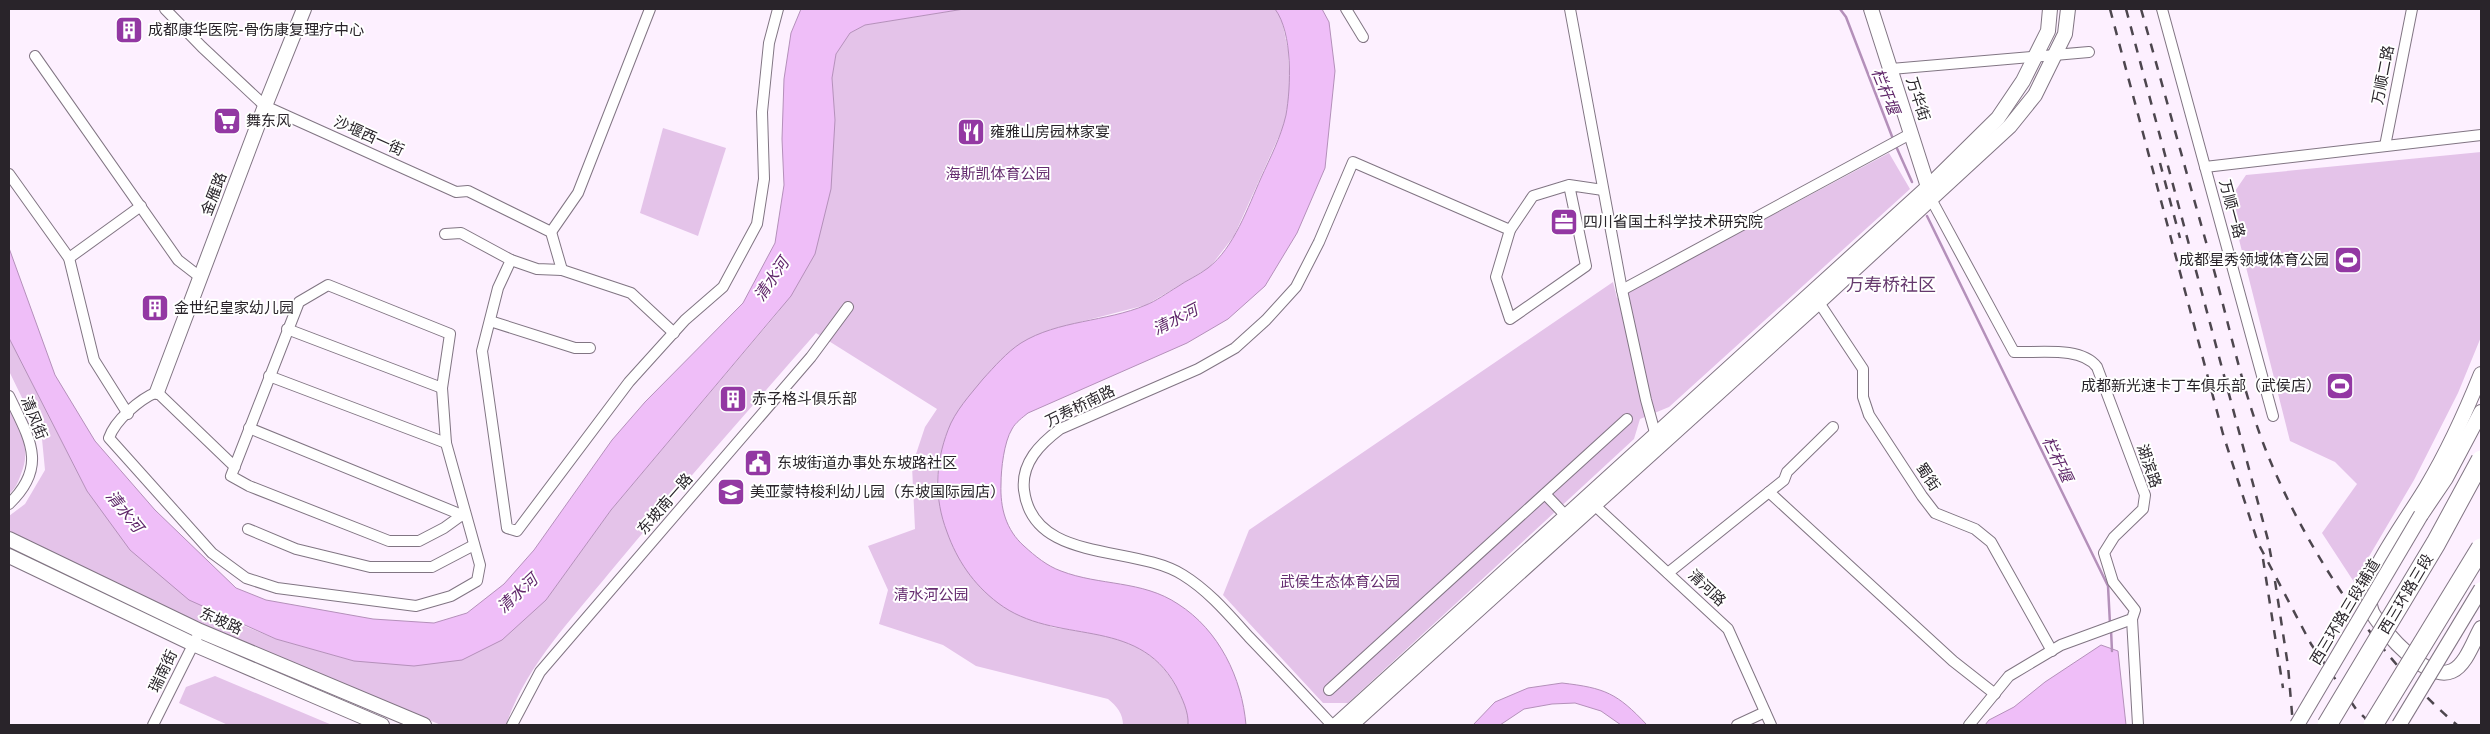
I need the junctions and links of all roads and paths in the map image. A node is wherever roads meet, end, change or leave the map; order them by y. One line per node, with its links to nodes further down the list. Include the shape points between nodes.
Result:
1 (165, 9): 18 (street, 沙堰西一街)
2 (304, 9): 18 (street, 金雁路)
3 (650, 9): 29 (street, via 578,193)
4 (778, 9): 40 (street, via 769,44 762,112 764,179 757,224 723,286)
5 (1346, 9): 12 (street)
6 (1570, 9): 25 (street)
7 (1871, 9): 17 (street, 万华街)
8 (2050, 9): 16 (street, via 2048,31)
9 (2068, 9): 14 (street, via 2065,34)
10 (2162, 9): 22 (street, 万顺一路)
11 (2412, 9): 21 (street, 万顺二路)
12 (1363, 37)
13 (2089, 52): 14 (street)
14 (2054, 55): 16 (street); 26 (street, via 2035,95 2010,126)
15 (36, 56): 27 (street)
16 (2036, 56): 17 (street); 26 (street, via 1998,118)
17 (1891, 69): 19 (street, 万华街)
18 (265, 106): 29 (street, 沙堰西一街, via 456,192 468,191); 34 (street, 金雁路)
19 (1912, 133): 26 (street, 万华街); 35 (street)
20 (2481, 135): 21 (street)
21 (2385, 146): 22 (street)
22 (2205, 167): 49 (street, 万顺一路)
23 (9, 174): 31 (street)
24 (1569, 185): 25 (street); 28 (street, via 1533,196); 28 (street, via 1586,266 1510,319 1496,277)
25 (1603, 190): 35 (street)
26 (1930, 193): 36 (street); 69 (street, 湖滨路, via 2014,352 2078,354 2097,367 2145,495 2143,509 2114,537 2104,553 2114,582 2135,610)
27 (140, 206): 31 (street); 34 (street, via 178,260)
28 (1510, 230): 81 (street, 万寿桥南路, via 1353,162 1319,242 1296,286 1266,320 1235,348 1198,369 1060,429 1040,443 1023,478 1025,497 1034,518 1052,536 1070,545 1149,560 1183,574 1214,600)
29 (551, 232): 33 (street)
30 (445, 234): 32 (street, via 461,233)
31 (68, 258): 48 (street, via 94,360)
32 (511, 260): 33 (street, via 537,269); 38 (street, via 498,288)
33 (562, 270): 40 (street, via 631,293)
34 (200, 277): 45 (street, 金雁路)
35 (1622, 290): 53 (street)
36 (1816, 298): 53 (street); 73 (street, 蜀街, via 1862,370 1863,397 1869,415 1917,488 1935,513 1975,529 1991,542)
37 (848, 306): 80 (street, 东坡南一路, via 811,357 540,672)
38 (490, 321): 40 (street, via 482,352 507,528 518,531 629,382); 41 (street, via 576,348)
39 (287, 329): 43 (street); 44 (street); 44 (street, via 299,302 328,286 450,334)
40 (674, 333)
41 (590, 348)
42 (2481, 374): 70 (street, via 2428,484 2369,587 2372,613 2402,650 2413,660 2441,672 2452,671 2461,663)
43 (269, 376): 52 (street); 54 (street)
44 (442, 388): 54 (street)
45 (158, 392): 48 (street, via 148,396); 56 (street)
46 (9, 396): 60 (street, 清风街, via 29,438 32,457 31,474)
47 (2481, 412): 87 (street, 西三环路三段辅道, bridge, via 2446,478)
48 (128, 414): 64 (street, via 115,426 109,438 212,553 246,578 277,588 416,606 451,596 477,581 480,565)
49 (2273, 416)
50 (1627, 420): 58 (street)
51 (1833, 427): 57 (street)
52 (249, 428): 56 (street); 56 (street, via 462,514 419,541 390,541 249,486 231,476)
53 (1658, 440): 59 (street)
54 (446, 443): 64 (street)
55 (2481, 460): 88 (highway, 西三环路三段, bridge, via 2436,543)
56 (235, 467)
57 (1769, 492): 67 (street); 75 (street, via 1953,661)
58 (1545, 494): 61 (street); 74 (street)
59 (1591, 502): 61 (street); 67 (street, 清河路); 82 (street)
60 (9, 504)
61 (1567, 517): 81 (street)
62 (248, 529): 64 (street, via 296,549 370,567 432,567)
63 (9, 539): 71 (street, 东坡路)
64 (474, 545)
65 (2481, 548): 89 (highway, bridge)
66 (9, 556): 72 (street)
67 (1668, 573): 76 (street, 清河路, via 1728,629)
68 (2481, 589): 90 (street, bridge)
69 (2132, 619): 73 (street); 86 (street)
70 (2481, 628)
71 (200, 631): 72 (street, 瑞南街); 79 (street, 东坡路)
72 (193, 644): 77 (street, 瑞南街); 78 (street)
73 (2052, 651): 75 (street, via 2009,676)
74 (1329, 690)
75 (1995, 694): 85 (street)
76 (1765, 712): 83 (street); 84 (street, 清河路)
77 (153, 725)
78 (382, 725)
79 (424, 725)
80 (512, 725)
81 (1334, 725)
82 (1351, 725)
83 (1737, 725)
84 (1771, 725)
85 (1969, 725)
86 (2138, 725)
87 (2297, 725)
88 (2327, 725)
89 (2373, 725)
90 (2399, 725)

